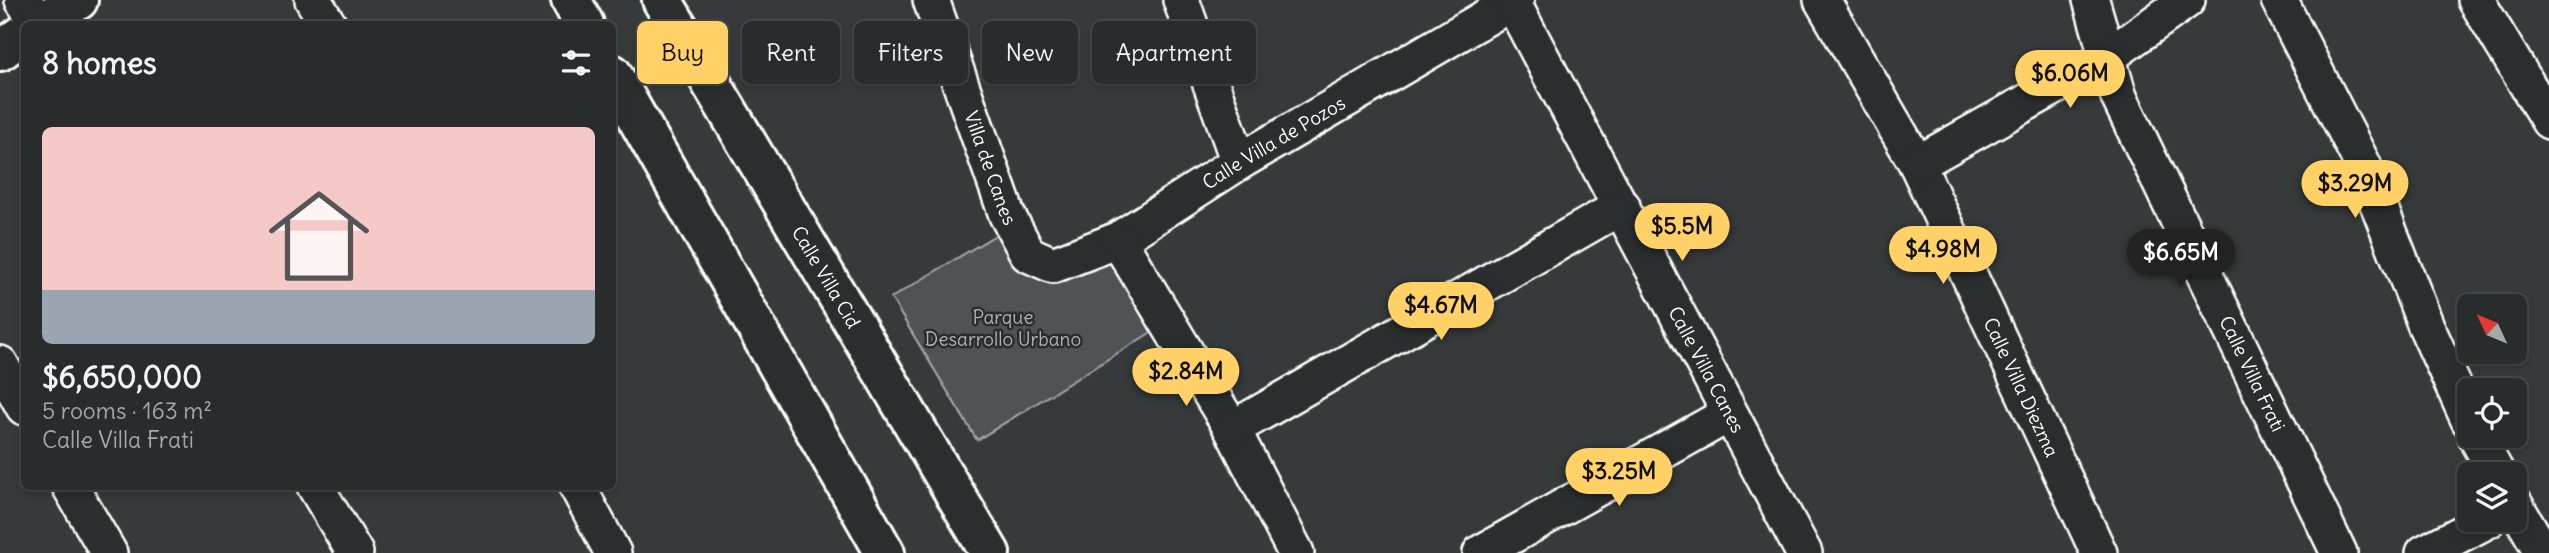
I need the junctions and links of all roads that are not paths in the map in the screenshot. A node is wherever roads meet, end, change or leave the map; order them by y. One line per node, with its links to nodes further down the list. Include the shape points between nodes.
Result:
1 (23, 0): 14 (street)
2 (78, 0): 15 (street)
3 (313, 0): 16 (street)
4 (570, 0): 17 (street)
5 (662, 0): 42 (street, Calle Villa Cid)
6 (931, 0): 27 (street, Villa de Canes, via 1007,215)
7 (1181, 0): 23 (street)
8 (1822, 0): 24 (street, Calle Villa Diezma)
9 (2091, 0): 20 (street, Calle Villa Frati)
10 (2188, 0): 20 (street)
11 (2279, 0): 29 (street, via 2363,165)
12 (2476, 0): 22 (street)
13 (1513, 1): 23 (street, Calle Villa de Pozos); 25 (street, Calle Villa Canes)
14 (37, 21)
15 (44, 21)
16 (326, 21)
17 (582, 21)
18 (21, 36): 19 (street)
19 (0, 51)
20 (2106, 58): 24 (street); 47 (street, Calle Villa Frati, via 2119,97)
21 (616, 81): 41 (street)
22 (2549, 121)
23 (1239, 162): 26 (street, Calle Villa de Pozos)
24 (1917, 164): 46 (street, Calle Villa Diezma)
25 (1622, 206): 31 (street, Calle Villa Canes); 32 (street)
26 (1118, 240): 27 (street, Calle Villa de Pozos, via 1053,265); 32 (street)
27 (1028, 254)
28 (0, 364): 30 (street)
29 (2457, 394)
30 (21, 402)
31 (1729, 414): 44 (street); 45 (street, Calle Villa Canes)
32 (1232, 429): 43 (street)
33 (72, 490): 38 (street)
34 (317, 490): 39 (street)
35 (579, 490): 40 (street)
36 (2527, 526): 49 (street)
37 (2465, 532): 48 (street)
38 (108, 553)
39 (355, 553)
40 (613, 553)
41 (885, 553)
42 (990, 553)
43 (1296, 553)
44 (1481, 553)
45 (1804, 553)
46 (2099, 553)
47 (2339, 553)
48 (2424, 553)
49 (2543, 553)

